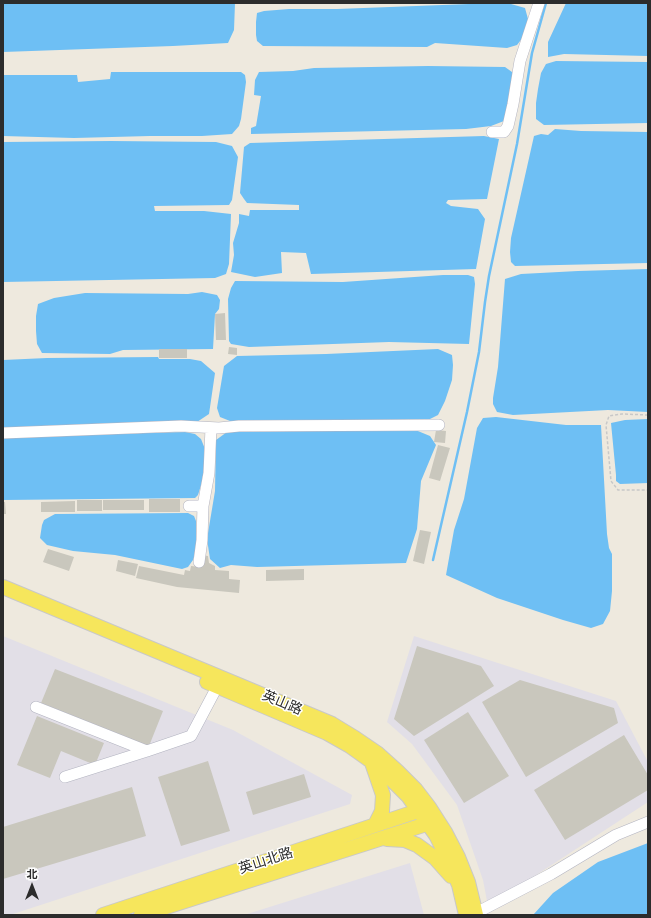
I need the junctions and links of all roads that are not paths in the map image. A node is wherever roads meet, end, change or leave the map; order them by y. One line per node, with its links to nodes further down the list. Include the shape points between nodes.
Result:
1 (540, 3): 2 (lane, via 520,61 508,126 504,132)
2 (492, 132)
3 (439, 425): 4 (lane)
4 (211, 428): 5 (lane, via 181,426); 7 (lane, via 209,473)
5 (3, 434)
6 (189, 506): 7 (lane)
7 (203, 506): 8 (lane)
8 (199, 562)
9 (3, 587): 16 (main road, 英山路, via 332,724 377,753 397,771 416,790)
10 (3, 598): 11 (main road, 英山路)
11 (217, 687): 13 (lane, via 191,736); 14 (main road, 英山路, via 327,733)
12 (36, 706): 13 (lane)
13 (147, 751): 15 (lane)
14 (371, 761): 16 (main road, 英山路); 19 (main road, via 384,795 382,811)
15 (65, 777)
16 (424, 809): 17 (main road, 英山路); 19 (main road, 英山北路)
17 (433, 822): 20 (main road, 英山北路); 21 (main road, 英山路); 22 (main road, 英山路, via 458,857 468,882)
18 (648, 822): 22 (lane, via 616,835 551,874)
19 (375, 825): 23 (main road, 英山北路)
20 (379, 839): 21 (main road, via 405,840 417,845 435,858); 24 (main road, 英山北路)
21 (458, 885): 22 (main road, 英山路)
22 (473, 914)
23 (103, 915)
24 (141, 915)

